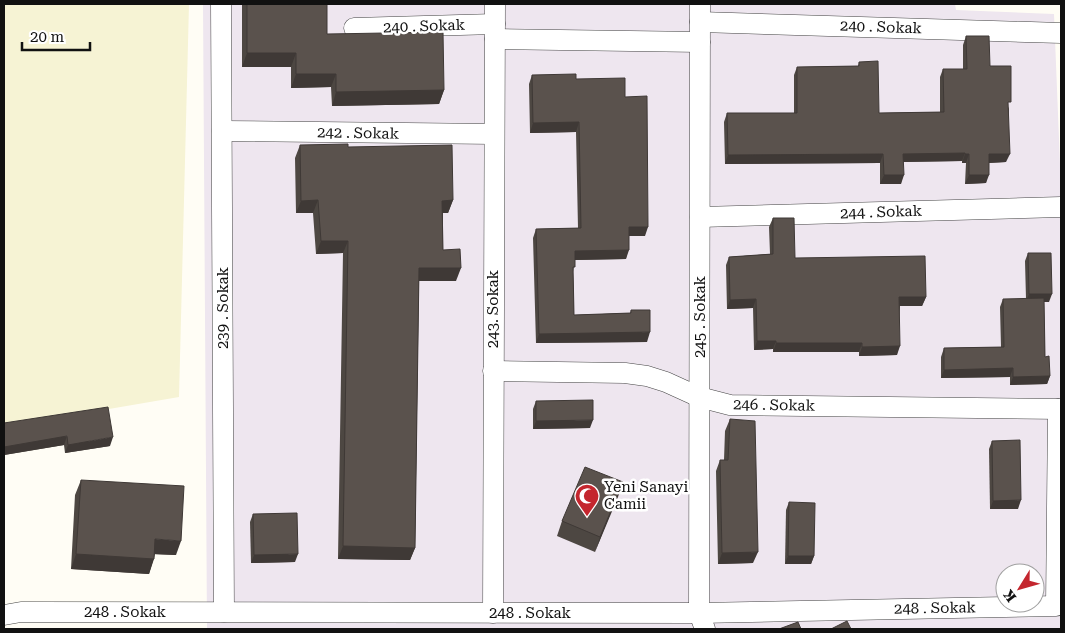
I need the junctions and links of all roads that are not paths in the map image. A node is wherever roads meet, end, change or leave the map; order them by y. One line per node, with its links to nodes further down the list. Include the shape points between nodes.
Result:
1 (221, 4): 8 (street, 239 . Sokak)
2 (495, 4): 5 (street, 243. Sokak)
3 (700, 13): 6 (street, 240 . Sokak); 7 (street, 245 . Sokak)
4 (354, 28): 5 (street, 240 . Sokak)
5 (495, 32): 7 (street, 240 . Sokak); 9 (street, 243. Sokak)
6 (1061, 33)
7 (700, 42): 11 (street, 245 . Sokak)
8 (222, 131): 9 (street, 242 . Sokak); 15 (street, 239 . Sokak)
9 (494, 134): 12 (street, 243. Sokak)
10 (1061, 207): 11 (street, 244 . Sokak)
11 (700, 217): 13 (street, 245 . Sokak)
12 (493, 372): 13 (street, 246 . Sokak, via 625,373 666,382); 16 (street, 243. Sokak)
13 (699, 397): 14 (street, 246 . Sokak, via 730,405); 18 (street, 245 . Sokak)
14 (1059, 409): 18 (street, 248 . Sokak, via 1056,606)
15 (224, 612): 16 (street, 248 . Sokak); 17 (street, 248 . Sokak, via 21,612)
16 (493, 614): 18 (street, 248 . Sokak)
17 (4, 615)
18 (702, 621)

